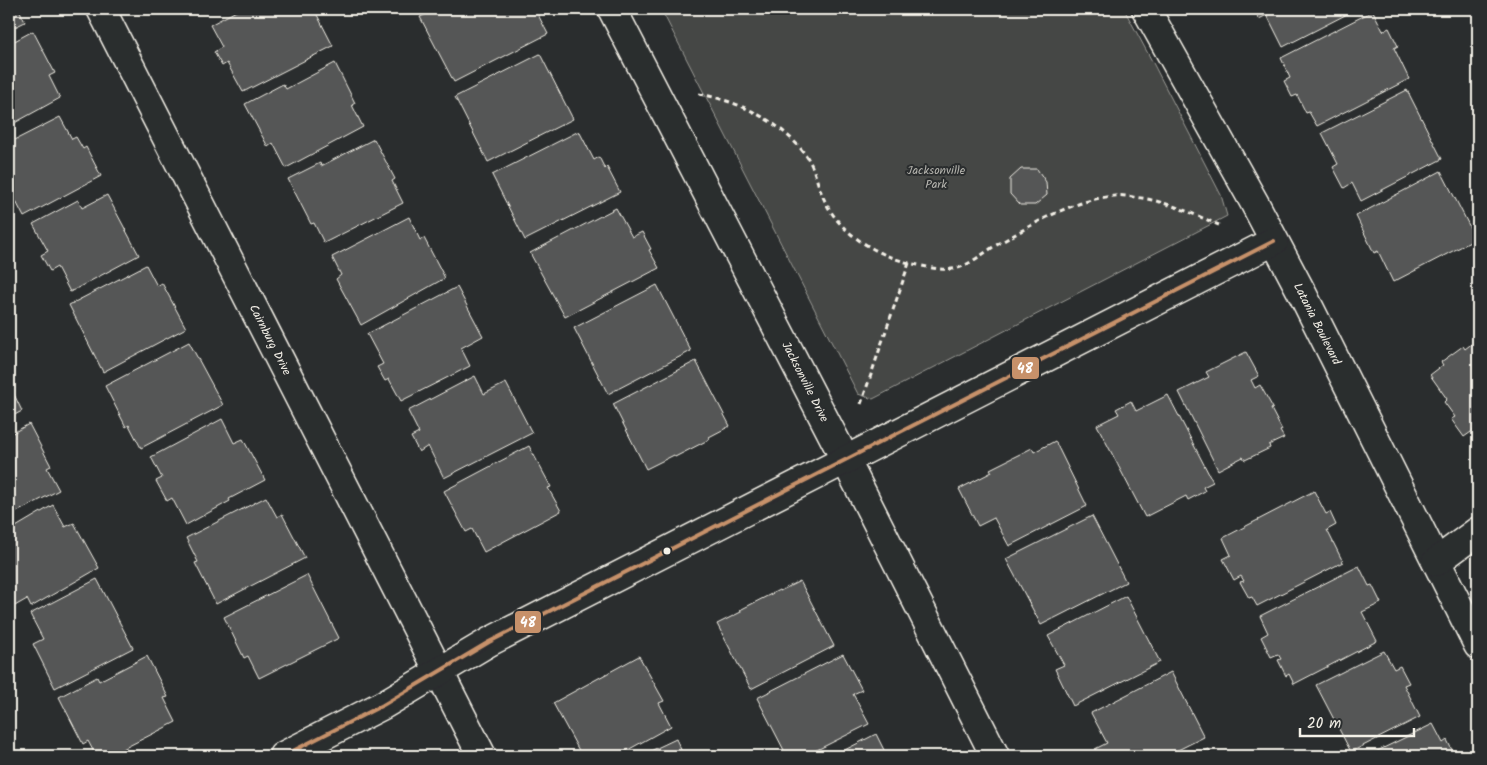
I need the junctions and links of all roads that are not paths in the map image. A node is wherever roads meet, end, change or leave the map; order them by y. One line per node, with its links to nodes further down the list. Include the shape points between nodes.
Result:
1 (101, 9): 9 (street, Cairnburg Drive)
2 (612, 9): 5 (street, Jacksonville Drive)
3 (1146, 9): 4 (street, Latania Boulevard)
4 (1274, 241): 5 (street); 7 (street, Latania Boulevard)
5 (845, 460): 9 (street, via 489,642); 12 (street, Jacksonville Drive)
6 (1478, 531): 7 (street)
7 (1436, 562): 8 (street, Latania Boulevard)
8 (1478, 645)
9 (439, 672): 10 (street, via 383,705); 11 (street, Cairnburg Drive)
10 (283, 756)
11 (482, 756)
12 (995, 756)

